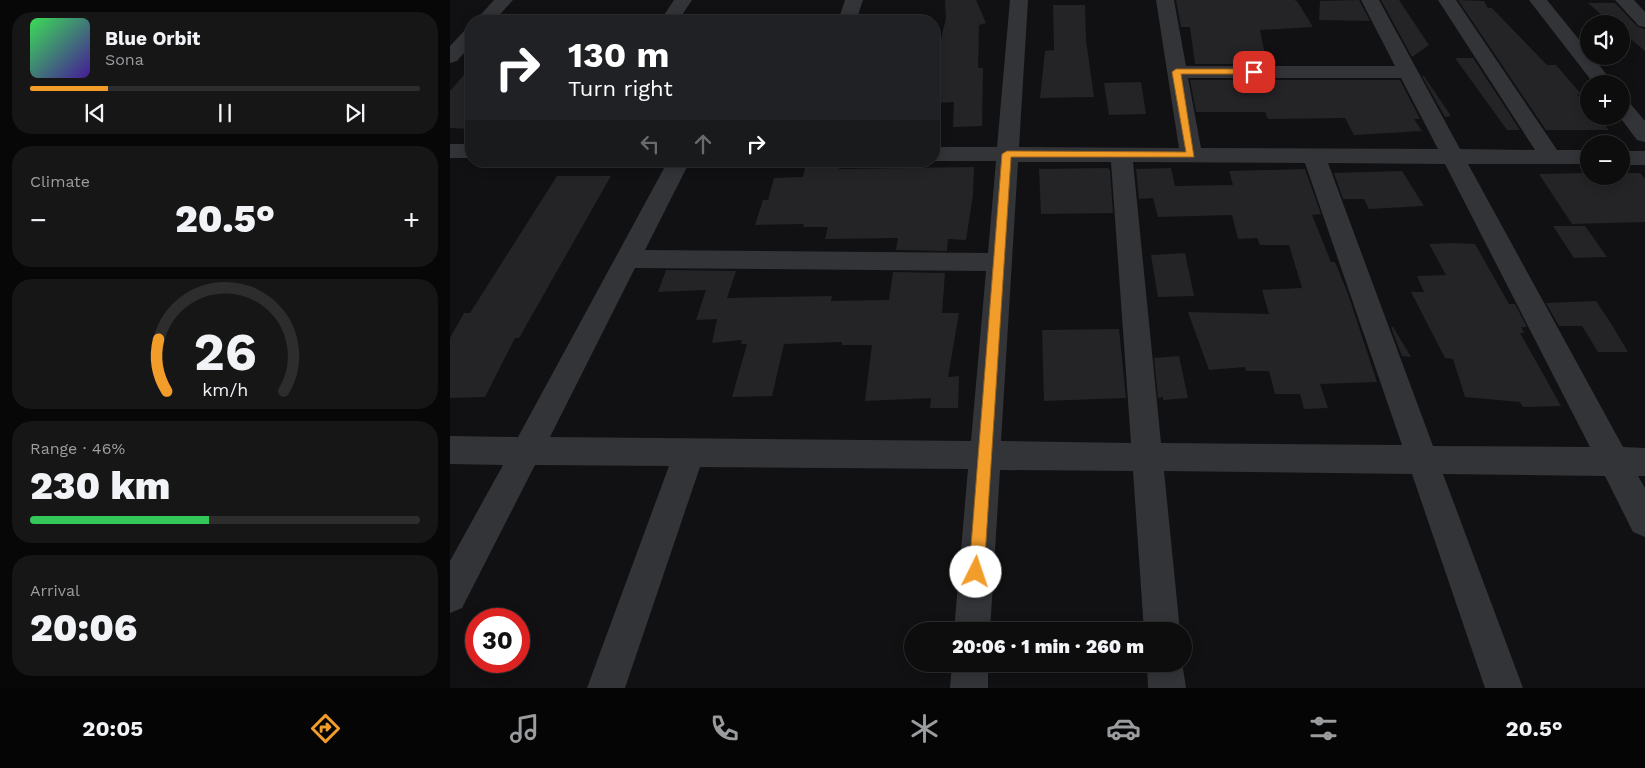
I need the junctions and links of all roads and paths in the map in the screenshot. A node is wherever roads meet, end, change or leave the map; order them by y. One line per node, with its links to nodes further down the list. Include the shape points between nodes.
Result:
1 (504, 0): 10 (street)
2 (683, 0): 11 (street)
3 (854, 0): 12 (street)
4 (1019, 0): 24 (street)
5 (1165, 0): 16 (street)
6 (1370, 0): 17 (street)
7 (1447, 0): 29 (street)
8 (1538, 0): 18 (street)
9 (1624, 0): 13 (street)
10 (490, 15)
11 (673, 15)
12 (848, 15)
13 (1645, 22)
14 (465, 41): 15 (street)
15 (450, 57)
16 (1176, 72): 17 (street); 26 (street)
17 (1408, 72): 28 (street)
18 (1597, 75)
19 (1630, 117): 20 (street)
20 (1645, 136)
21 (450, 151): 22 (street)
22 (465, 151)
23 (940, 154): 24 (street)
24 (1007, 154): 25 (street); 35 (street)
25 (1120, 155): 26 (street); 40 (street)
26 (1191, 155): 27 (street)
27 (1314, 156): 28 (street); 41 (street)
28 (1452, 157): 29 (street); 42 (street)
29 (1551, 157): 30 (street)
30 (1580, 158)
31 (1630, 158): 32 (street)
32 (1645, 158)
33 (676, 167): 34 (street)
34 (628, 259): 35 (street); 37 (street)
35 (999, 262): 39 (street)
36 (450, 450): 37 (street)
37 (527, 450): 38 (street); 45 (street)
38 (690, 452): 39 (street); 50 (street)
39 (985, 455): 40 (street); 46 (street)
40 (1147, 457): 41 (street); 47 (street)
41 (1422, 459): 42 (street); 53 (street)
42 (1614, 462): 43 (street); 44 (street)
43 (1645, 462)
44 (1645, 521)
45 (450, 596)
46 (973, 622)
47 (1161, 622)
48 (970, 672): 51 (street)
49 (1166, 672): 52 (street)
50 (606, 688)
51 (969, 688)
52 (1167, 688)
53 (1504, 688)

